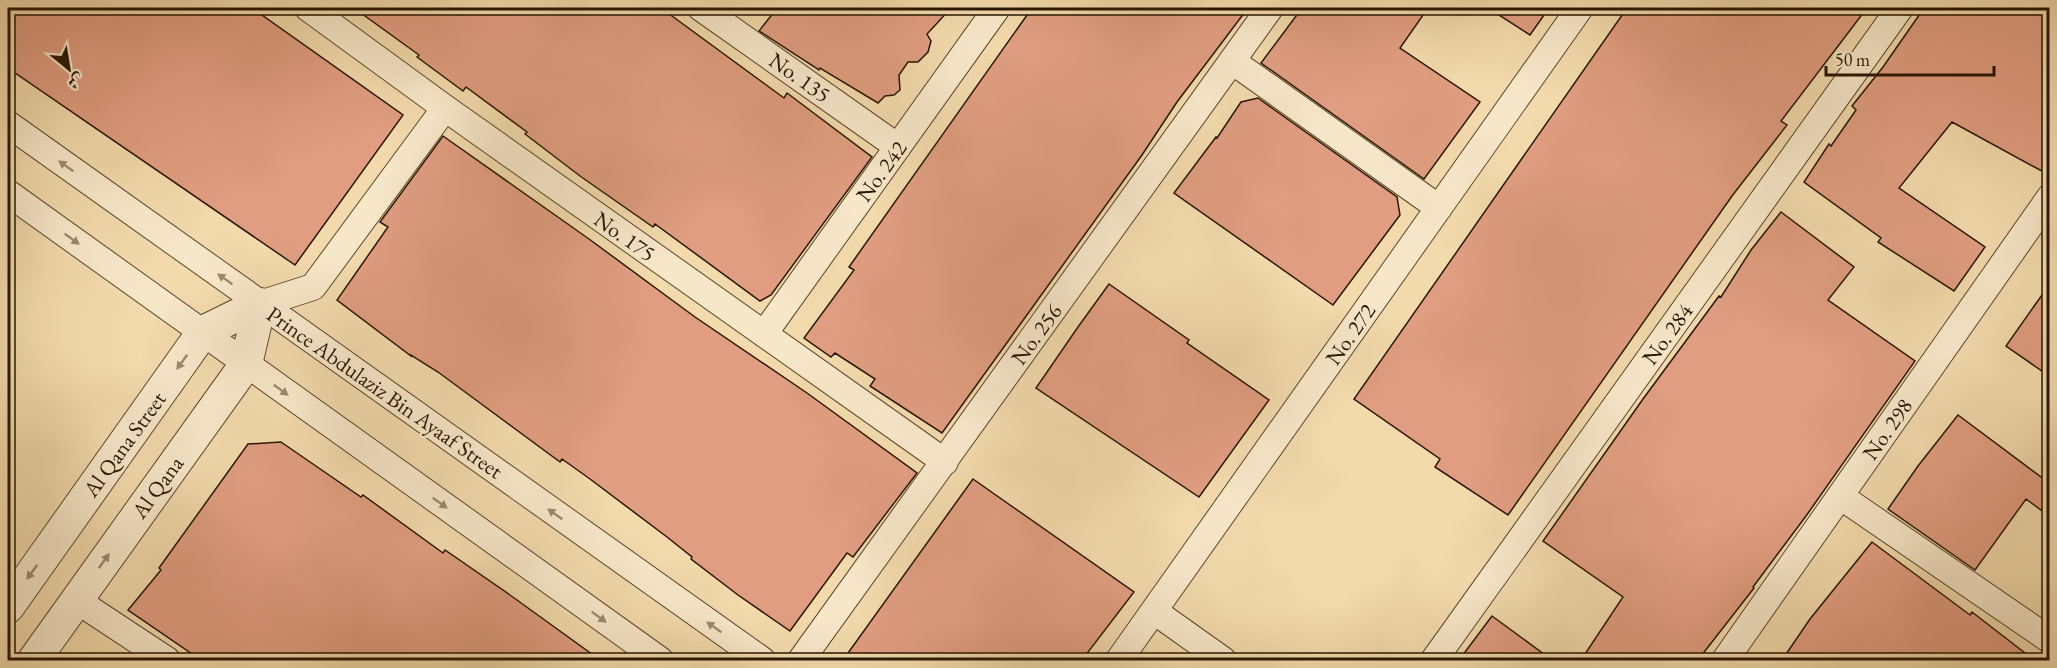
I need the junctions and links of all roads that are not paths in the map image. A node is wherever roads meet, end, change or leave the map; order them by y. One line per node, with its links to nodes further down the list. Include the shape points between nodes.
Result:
1 (308, 8): 9 (street, No. 175)
2 (701, 8): 7 (street, No. 135)
3 (997, 8): 11 (street, No. 242)
4 (1270, 8): 8 (street, No. 256)
5 (1580, 8): 14 (street, No. 272)
6 (1900, 8): 32 (street, No. 284)
7 (734, 17): 11 (street, No. 135)
8 (1232, 61): 14 (street); 19 (street, No. 256)
9 (445, 108): 15 (street, via 313,287); 17 (street, No. 175)
10 (8, 124): 15 (street, Prince Abdulaziz Bin Ayaaf Street, one-way to 10)
11 (898, 147): 17 (street, No. 242)
12 (8, 193): 16 (street, one-way to 16)
13 (2049, 197): 20 (street, No. 298)
14 (1439, 208): 23 (street, No. 272)
15 (260, 304): 16 (street, Al Qana Street); 18 (street, Al Qana); 28 (street, Prince Abdulaziz Bin Ayaaf Street, one-way to 15)
16 (203, 332): 18 (street); 22 (street, Al Qana Street, one-way to 22)
17 (764, 334): 19 (street, No. 175)
18 (246, 364): 21 (street, Al Qana, one-way to 18); 27 (street, one-way to 27)
19 (945, 462): 29 (street, No. 256)
20 (1840, 496): 24 (street); 33 (street, No. 298)
21 (76, 600): 25 (street, Al Qana); 26 (street)
22 (8, 607)
23 (1154, 611): 30 (street, No. 272); 31 (street)
24 (2049, 640)
25 (34, 660)
26 (167, 660)
27 (660, 660)
28 (762, 660)
29 (801, 660)
30 (1119, 660)
31 (1223, 660)
32 (1434, 660)
33 (1725, 660)

